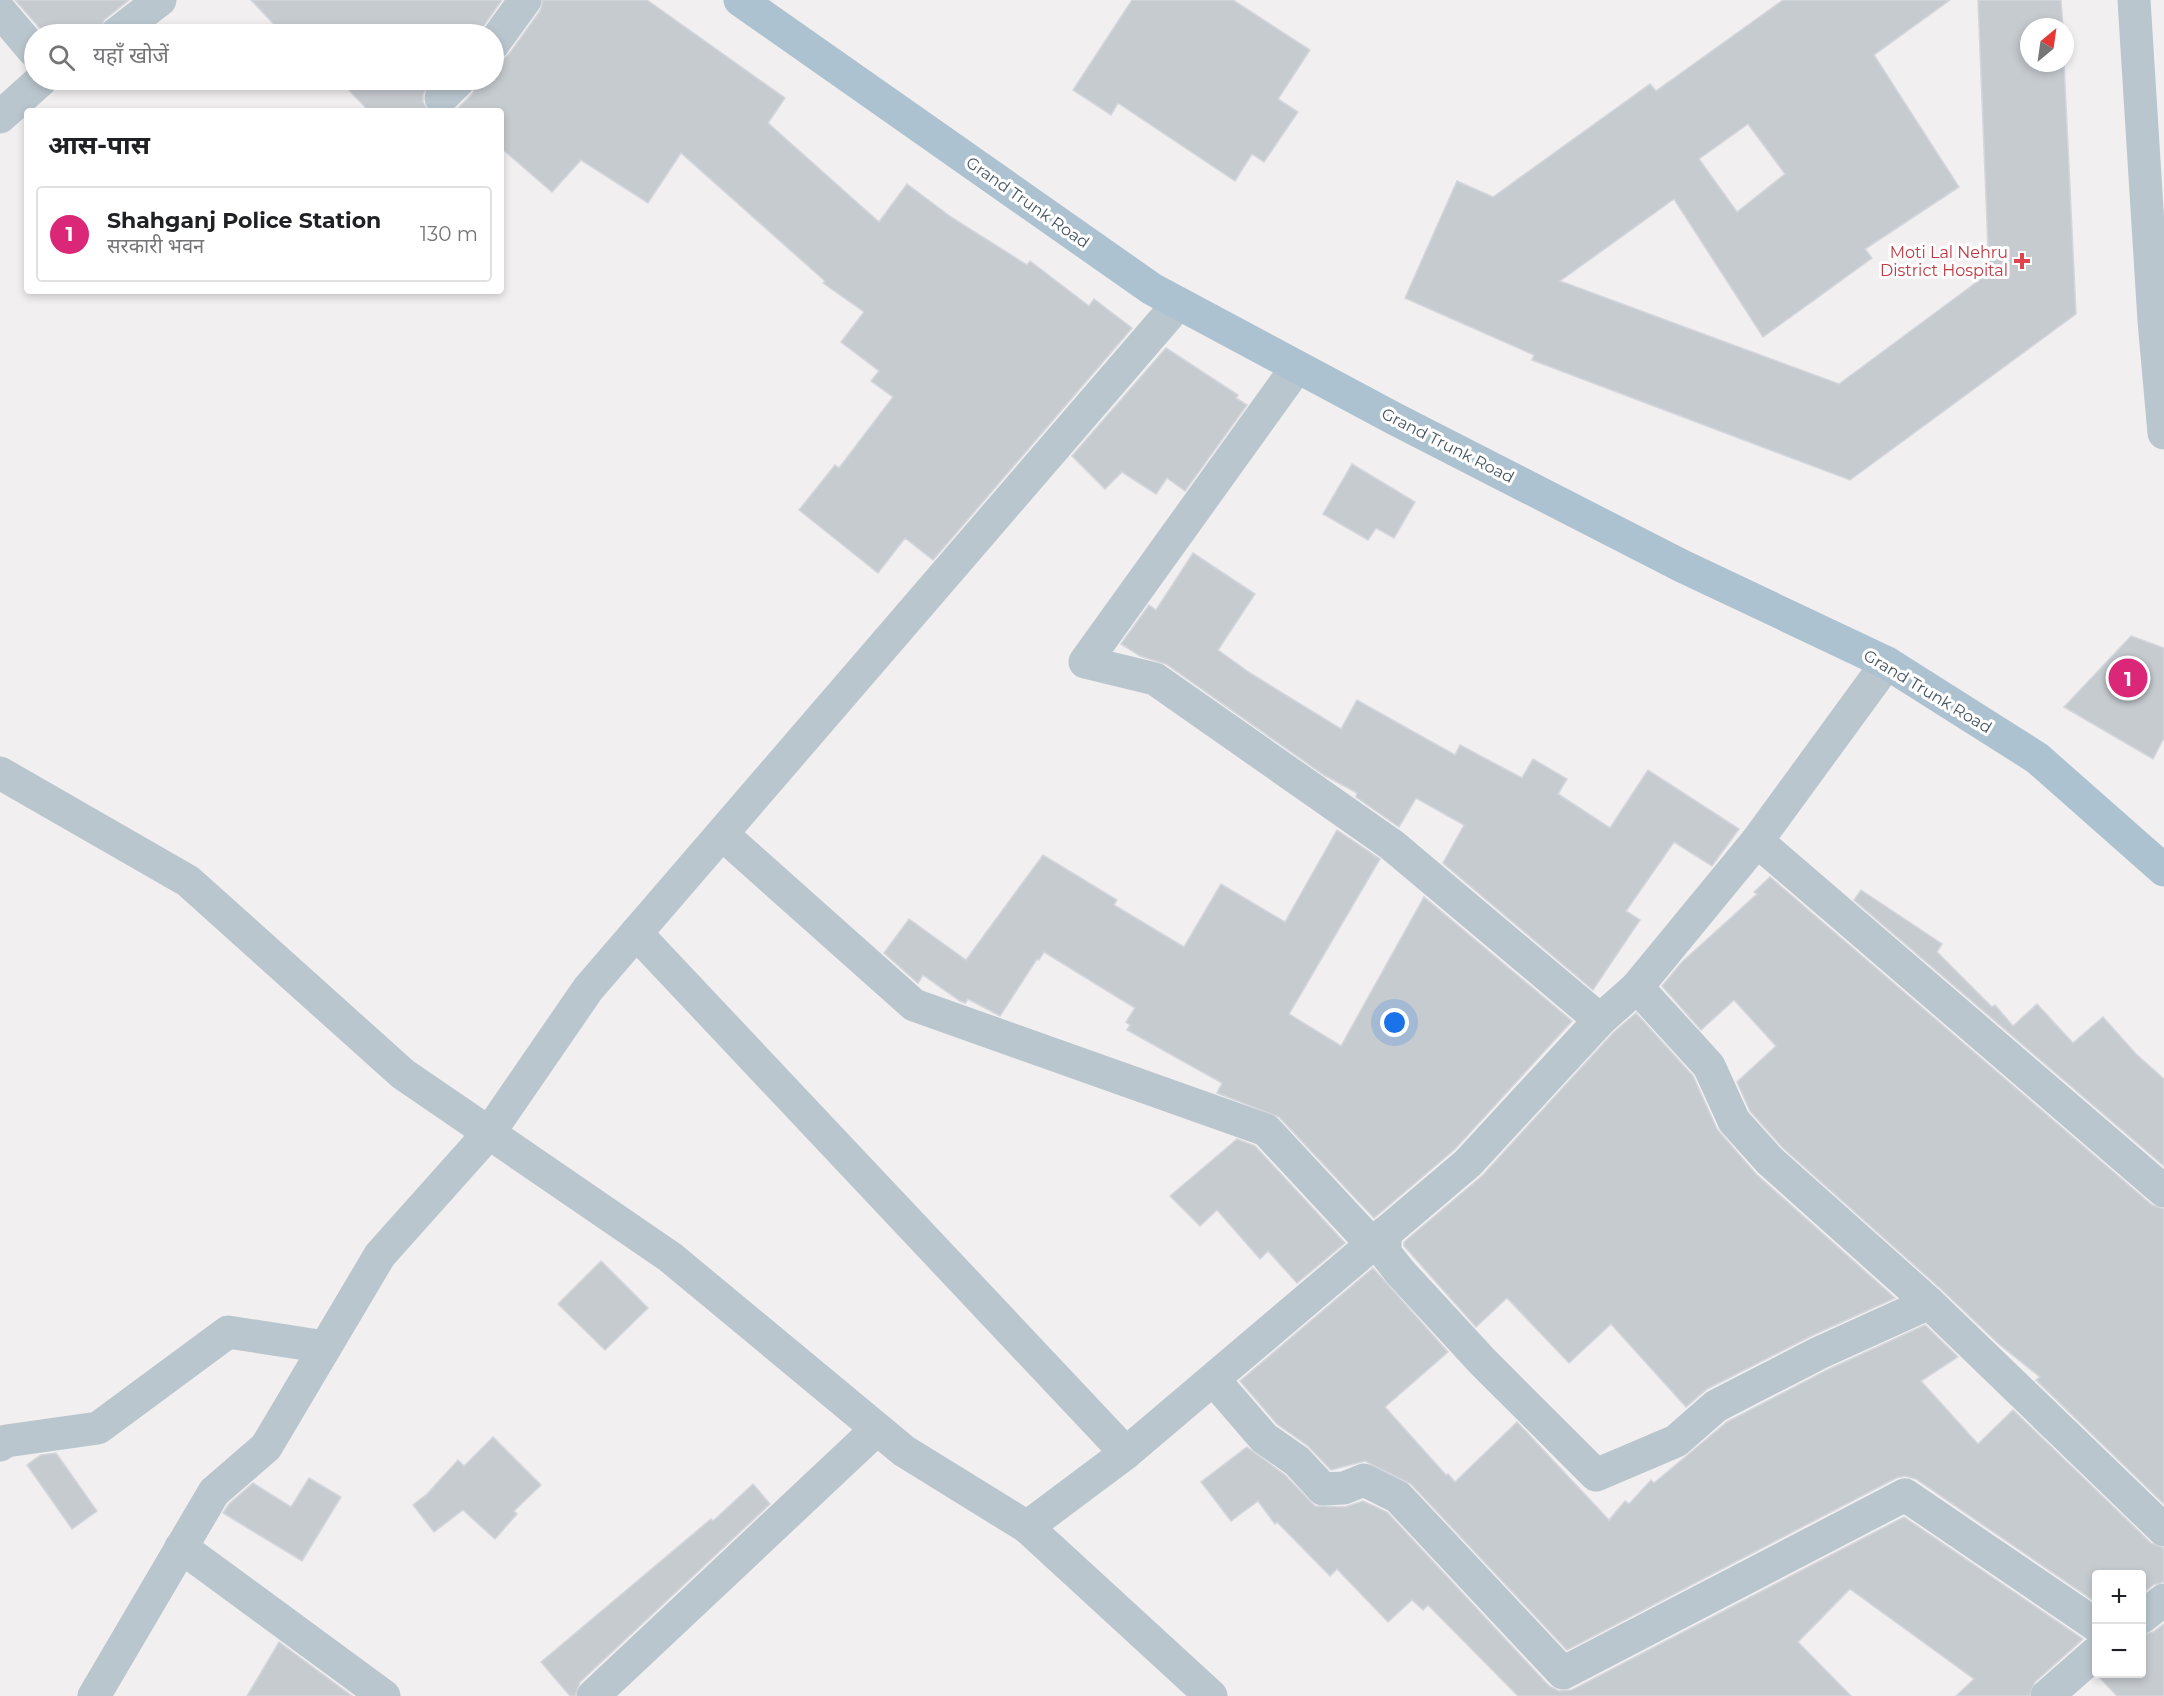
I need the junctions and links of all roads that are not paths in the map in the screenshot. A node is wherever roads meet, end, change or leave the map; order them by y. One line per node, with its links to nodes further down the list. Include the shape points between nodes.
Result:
1 (160, 0): 6 (street)
2 (525, 0): 7 (street)
3 (740, 0): 11 (main road, Grand Trunk Road)
4 (2134, 0): 12 (street)
5 (0, 11): 8 (street)
6 (129, 24)
7 (504, 29)
8 (24, 39)
9 (30, 90): 10 (street)
10 (0, 117)
11 (1178, 304): 13 (main road, Grand Trunk Road); 17 (street)
12 (2159, 321): 14 (street)
13 (1297, 367): 15 (main road, Grand Trunk Road, via 1682,566); 22 (street, via 1085,662 1155,679 1392,845)
14 (2164, 433)
15 (1887, 663): 18 (street); 19 (main road, Grand Trunk Road, via 2037,758)
16 (0, 773): 23 (street, via 188,881 403,1074)
17 (722, 834): 20 (street); 25 (street, via 914,1005 1266,1130)
18 (1757, 841): 21 (street); 24 (street)
19 (2164, 870)
20 (636, 933): 23 (street, via 588,989); 31 (street)
21 (1637, 987): 22 (street); 26 (street, via 1709,1066 1734,1121 1770,1161)
22 (1600, 1020): 25 (street, via 1468,1163)
23 (489, 1133): 27 (street, via 380,1255); 29 (street, via 670,1257)
24 (2164, 1191)
25 (1379, 1238): 26 (street, via 1385,1253 1482,1361 1596,1475 1676,1441 1716,1406); 28 (street)
26 (1929, 1303): 33 (street)
27 (325, 1347): 30 (street, via 228,1332 98,1428); 34 (street, via 266,1448 214,1492)
28 (1214, 1380): 31 (street); 37 (street, via 1264,1438 1297,1461 1323,1489 1344,1488 1364,1480 1398,1497 1563,1673 1905,1495)
29 (877, 1429): 32 (street, via 904,1451); 41 (street)
30 (0, 1445)
31 (1126, 1453): 32 (street)
32 (1027, 1527): 42 (street)
33 (2164, 1530)
34 (181, 1547): 39 (street); 40 (street)
35 (2164, 1600): 36 (street)
36 (2146, 1614)
37 (2096, 1624)
38 (2092, 1657): 43 (street)
39 (94, 1696)
40 (384, 1696)
41 (593, 1696)
42 (1210, 1696)
43 (2046, 1696)

